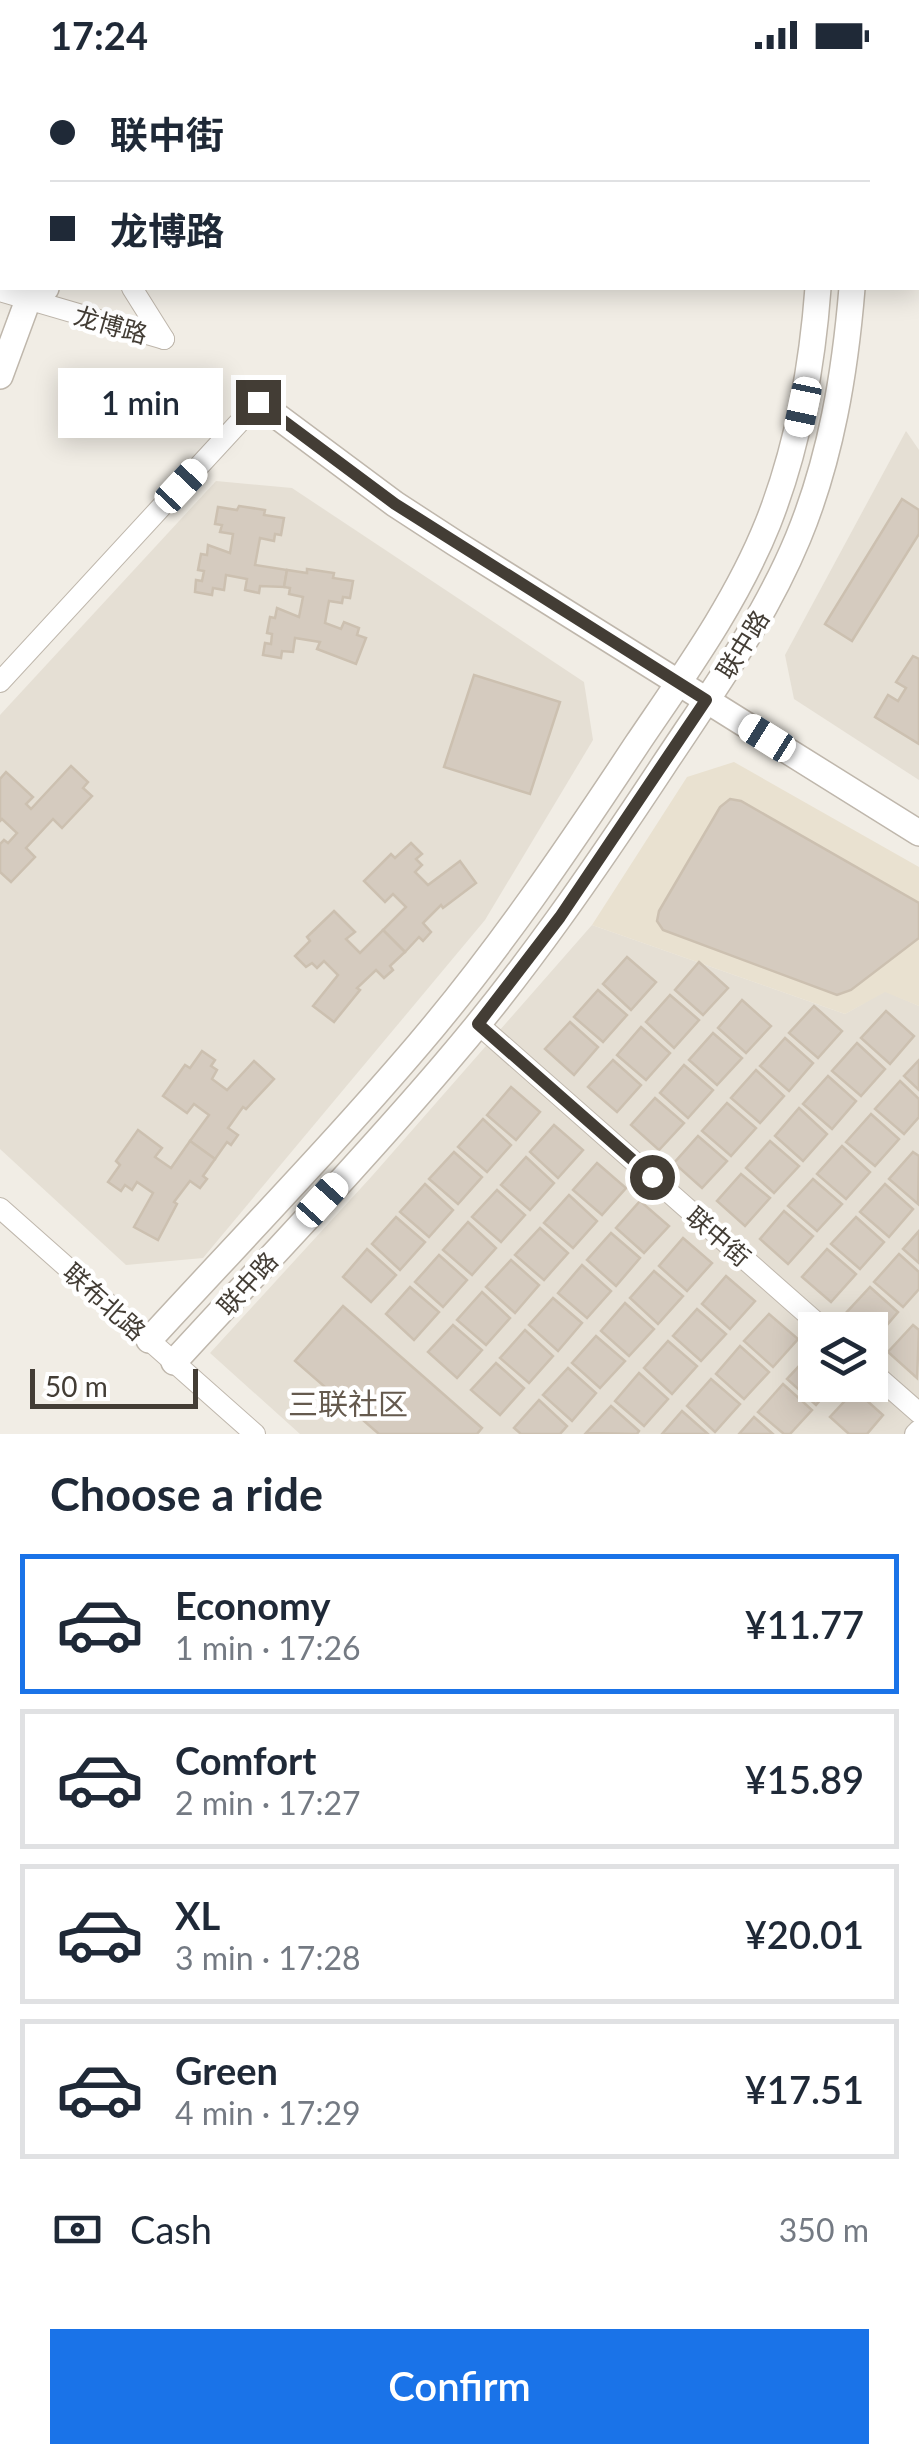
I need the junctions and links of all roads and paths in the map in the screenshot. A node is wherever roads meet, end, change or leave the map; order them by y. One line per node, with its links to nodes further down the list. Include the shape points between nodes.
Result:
1 (133, 290): 5 (street, 龙博路, via 164,339)
2 (818, 290): 9 (street, 联中路, via 808,383 779,493 726,611)
3 (852, 290): 10 (street, 联中路, via 841,389 799,536 754,628)
4 (0, 291): 5 (street, 龙博路)
5 (37, 294): 6 (street)
6 (0, 376)
7 (258, 402): 8 (street); 9 (street, via 395,504)
8 (0, 682)
9 (678, 682): 10 (street); 15 (street, 联中路, via 532,898 431,1030)
10 (706, 700): 11 (street); 12 (street, 联中路, via 560,917)
11 (919, 833)
12 (478, 1024): 14 (street, 联中街); 16 (street, 联中路)
13 (0, 1208): 15 (street, 联布北路)
14 (805, 1312)
15 (150, 1340): 16 (street, 联布北路)
16 (174, 1362): 19 (street, 联布北路)
17 (888, 1386): 18 (street)
18 (919, 1413)
19 (255, 1434)

